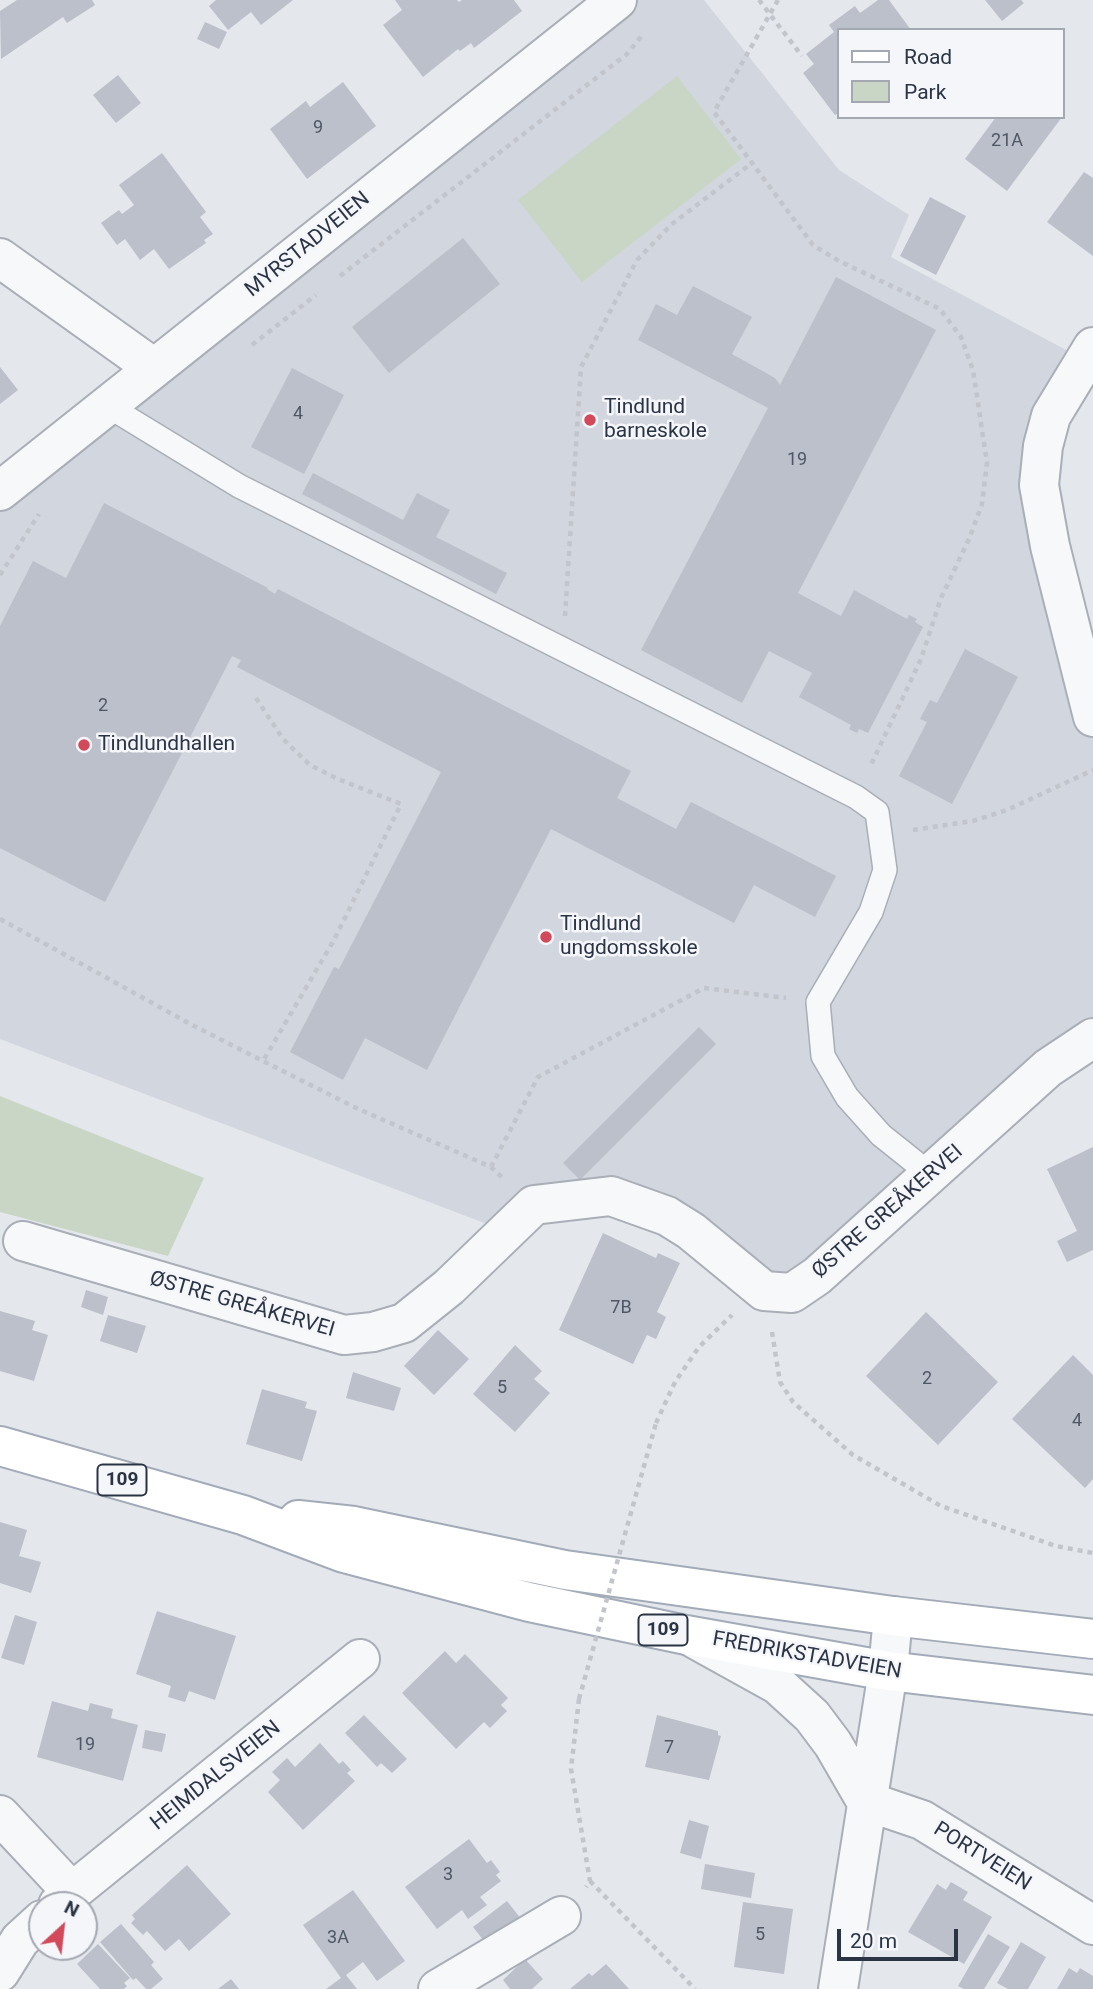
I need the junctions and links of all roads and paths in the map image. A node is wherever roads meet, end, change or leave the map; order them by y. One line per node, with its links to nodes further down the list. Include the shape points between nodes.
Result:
1 (617, 0): 9 (street, MYRSTADVEIEN)
2 (759, 0): 4 (path)
3 (778, 0): 4 (path)
4 (769, 14): 5 (path); 6 (path, via 713,111)
5 (802, 56)
6 (752, 163): 14 (path, via 672,224 638,260 581,367); 18 (path, via 813,244 940,309 961,337 980,410 988,463 982,504 940,598 921,659)
7 (0, 258): 9 (street)
8 (1093, 347): 16 (street, via 1051,416 1039,485)
9 (154, 368): 10 (street, MYRSTADVEIEN)
10 (108, 406): 11 (street, MYRSTADVEIEN); 14 (lane, via 239,486)
11 (0, 491)
12 (41, 511): 13 (path)
13 (0, 575)
14 (563, 650): 18 (lane)
15 (256, 698): 23 (path, via 283,739 310,765 401,804 334,940)
16 (1093, 717)
17 (1093, 770): 19 (path, via 973,821)
18 (856, 797): 19 (lane, via 877,812)
19 (879, 836): 21 (lane, via 885,870 871,912)
20 (0, 919): 23 (path)
21 (818, 1002): 24 (path, via 704,988 538,1077); 25 (lane, via 823,1056 847,1097 881,1135)
22 (1093, 1038): 25 (street, ØSTRE GREÅKERVEI, via 1048,1069)
23 (263, 1061): 24 (path)
24 (491, 1167): 26 (path)
25 (932, 1175): 28 (street, ØSTRE GREÅKERVEI, via 817,1276 792,1293)
26 (534, 1205): 27 (street, ØSTRE GREÅKERVEI, via 449,1287 404,1322 344,1335); 28 (street, via 611,1196 642,1205 691,1231)
27 (23, 1241)
28 (764, 1291): 31 (path, via 780,1382 793,1402 853,1455 941,1506 1056,1546); 40 (path, bridge, via 737,1310 699,1348 675,1382 656,1423 579,1699 571,1769)
29 (0, 1446): 30 (main road, FREDRIKSTADVEIEN / 109)
30 (243, 1515): 32 (main road, FREDRIKSTADVEIEN / 109, via 354,1526 565,1570); 33 (main road, FREDRIKSTADVEIEN / 109, via 344,1553 529,1602)
31 (1093, 1553)
32 (893, 1616): 34 (main road, FREDRIKSTADVEIEN / 109); 36 (street)
33 (686, 1635): 36 (main road, FREDRIKSTADVEIEN / 109); 38 (street, via 778,1685 812,1716)
34 (1093, 1639)
35 (360, 1659): 42 (street, HEIMDALSVEIEN)
36 (888, 1671): 37 (main road, FREDRIKSTADVEIEN / 109); 38 (street)
37 (1093, 1695)
38 (866, 1801): 44 (street, PORTVEIEN, via 922,1820); 49 (street)
39 (0, 1815): 41 (street, HEIMDALSVEIEN)
40 (590, 1881): 43 (path); 48 (path)
41 (59, 1891)
42 (75, 1891)
43 (561, 1916): 47 (street)
44 (1093, 1925)
45 (28, 1933): 46 (street)
46 (0, 1972)
47 (438, 1989)
48 (695, 1989)
49 (838, 1989)

